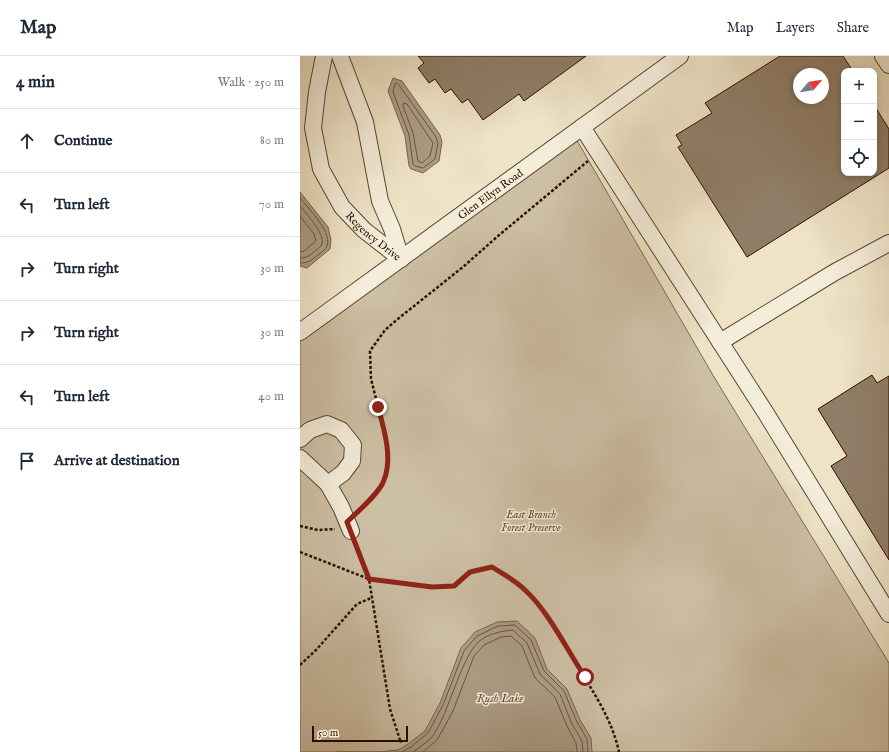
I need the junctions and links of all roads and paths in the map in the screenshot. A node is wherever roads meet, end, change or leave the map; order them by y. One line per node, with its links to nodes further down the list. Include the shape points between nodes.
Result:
1 (324, 56): 9 (street, Regency Drive, via 313,128 321,169 342,206 364,230)
2 (340, 56): 9 (street, Regency Drive, via 365,122 380,201)
3 (680, 56): 6 (street, Glen Ellyn Road)
4 (883, 56): 5 (street)
5 (889, 65)
6 (582, 127): 7 (street); 9 (street, Glen Ellyn Road)
7 (597, 151): 11 (street); 16 (path, via 463,267 399,318 370,351 371,379 385,434 388,459 384,481)
8 (889, 243): 11 (street, via 835,272)
9 (401, 259): 10 (street, Glen Ellyn Road)
10 (300, 332)
11 (720, 342): 20 (street)
12 (300, 439): 14 (street, via 310,430 327,424 341,430 353,445 352,461 343,473)
13 (300, 458): 14 (street)
14 (328, 484): 16 (street)
15 (300, 526): 16 (path, via 318,530)
16 (349, 526): 18 (path)
17 (300, 552): 18 (path)
18 (369, 579): 19 (path); 23 (path, via 432,587 454,586 470,572 492,567 509,577 526,590 558,634 606,714 615,734)
19 (371, 598): 21 (path, via 357,604); 22 (path, via 390,709)
20 (889, 614)
21 (300, 665)
22 (401, 743)
23 (619, 752)

